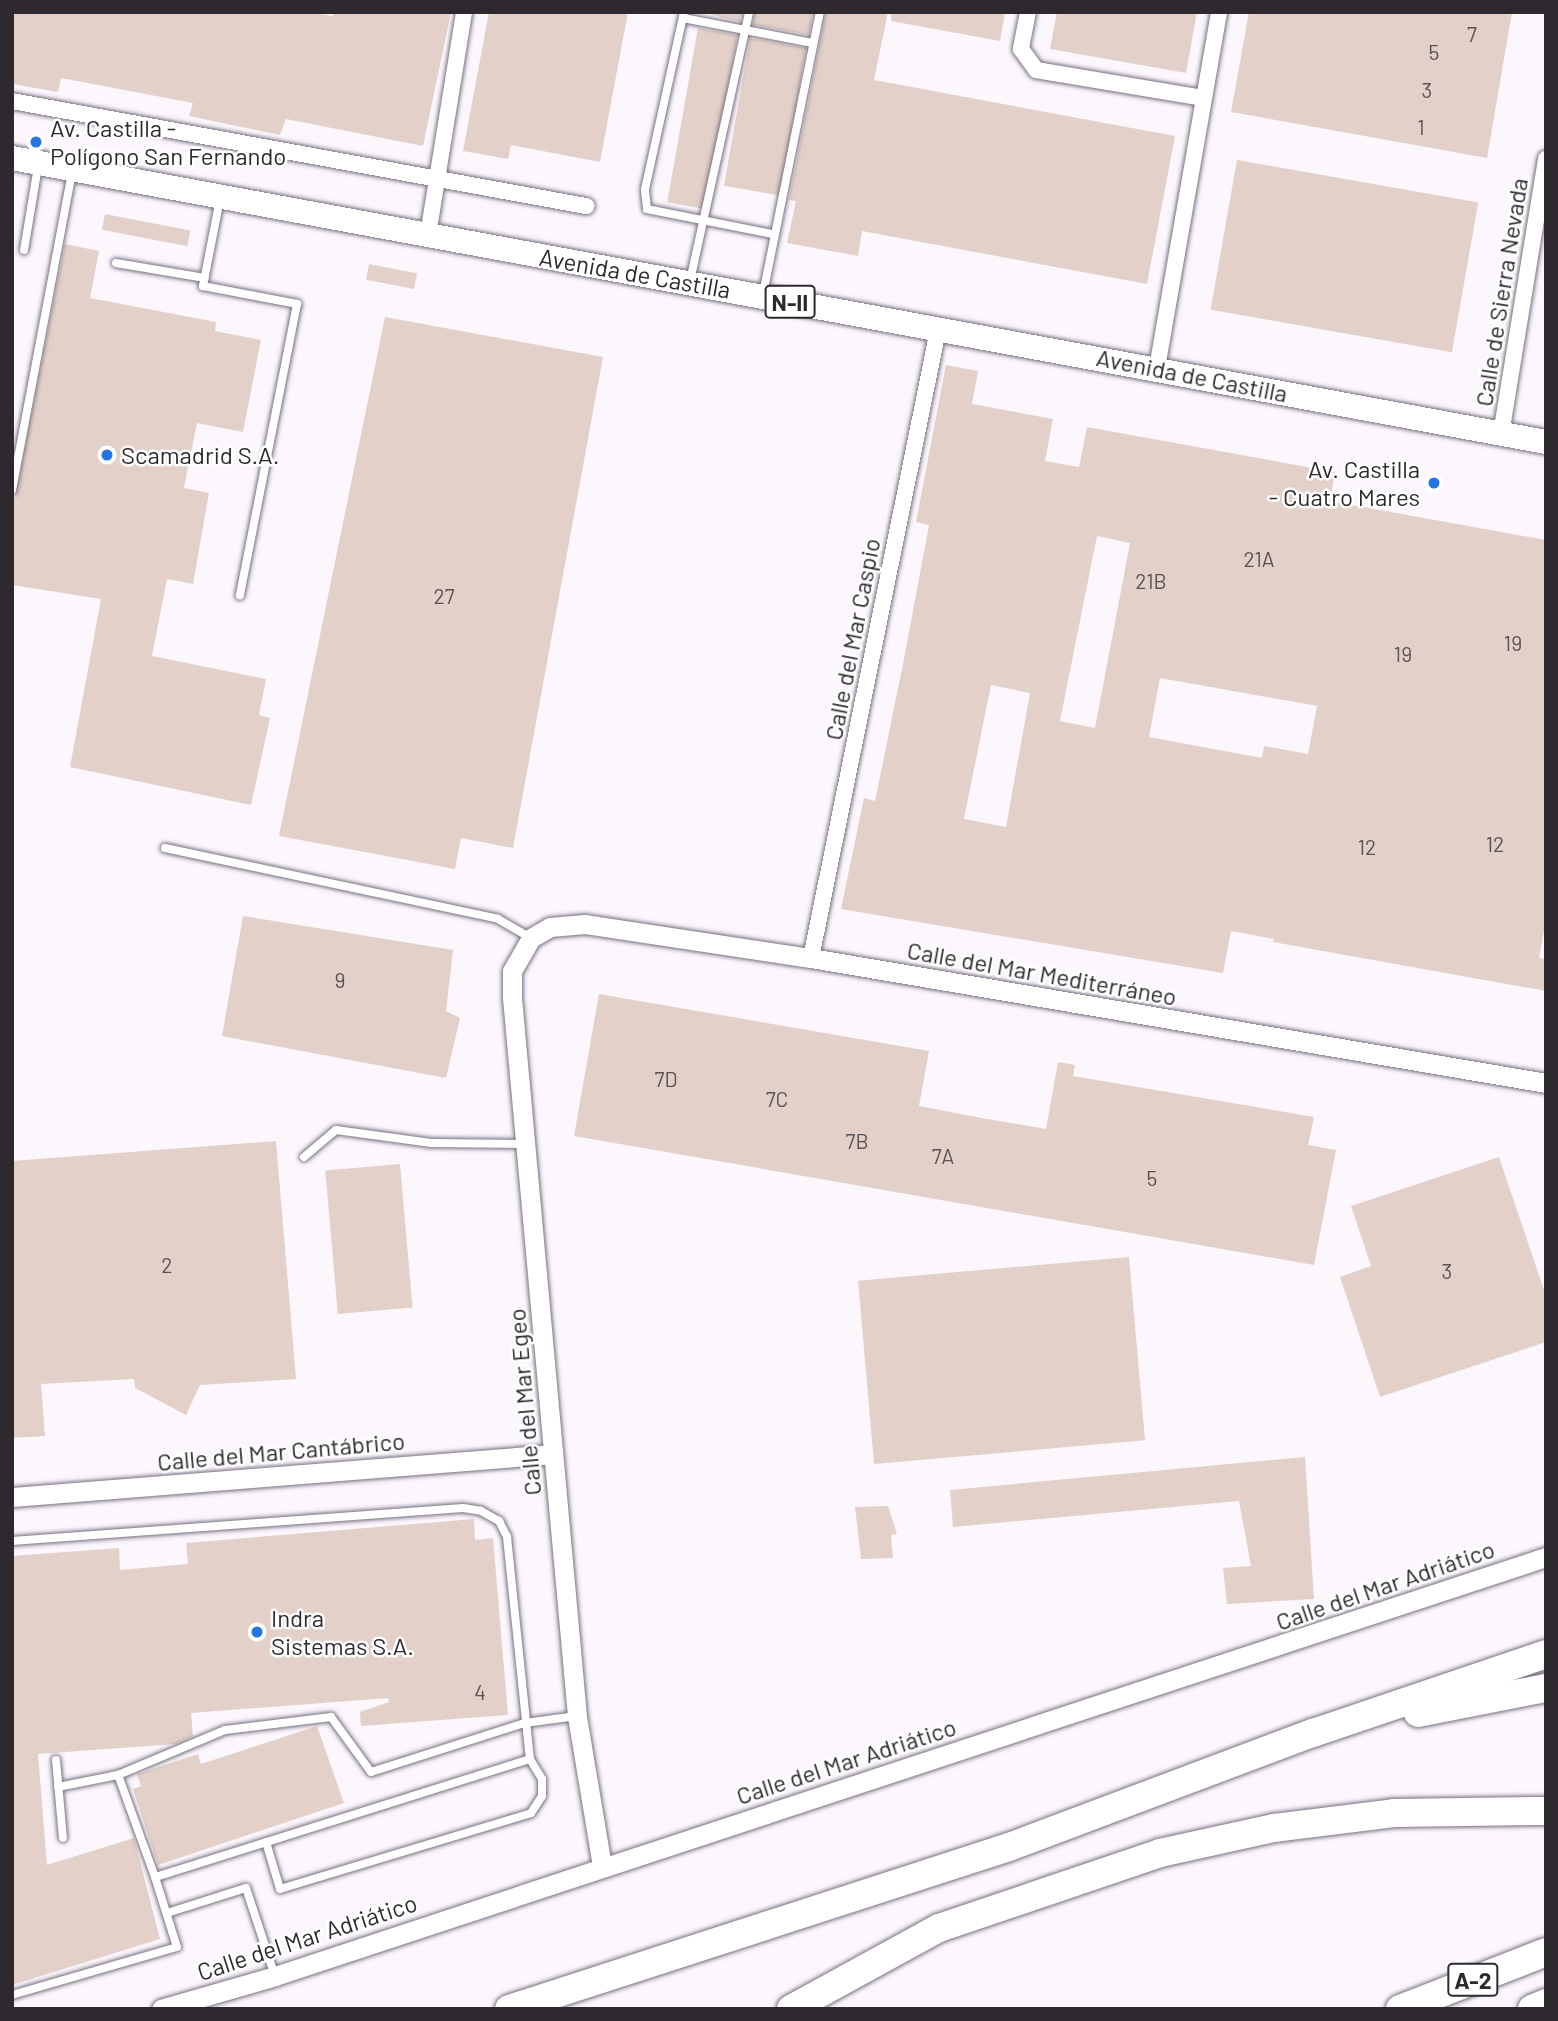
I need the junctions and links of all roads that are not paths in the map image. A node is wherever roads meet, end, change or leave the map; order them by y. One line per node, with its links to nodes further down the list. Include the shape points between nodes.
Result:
1 (464, 12): 15 (street)
2 (749, 12): 7 (lane)
3 (820, 12): 8 (lane)
4 (1028, 12): 9 (street, via 1021,49 1036,70)
5 (1219, 12): 9 (street)
6 (684, 15): 7 (lane); 18 (lane, via 645,190 647,209)
7 (745, 30): 8 (lane); 18 (lane)
8 (813, 43): 19 (lane)
9 (1203, 98): 27 (street)
10 (12, 101): 15 (street)
11 (12, 158): 13 (main road, Avenida de Castilla / N-II)
12 (1546, 159): 28 (street, Calle de Sierra Nevada)
13 (38, 163): 14 (main road, Avenida de Castilla / N-II); 21 (lane)
14 (73, 169): 16 (main road, Avenida de Castilla / N-II); 30 (lane)
15 (439, 179): 17 (street); 20 (street)
16 (220, 196): 20 (main road, Avenida de Castilla / N-II); 23 (lane)
17 (586, 206)
18 (701, 220): 19 (lane); 24 (lane)
19 (772, 234): 25 (lane)
20 (428, 235): 24 (main road, Avenida de Castilla / N-II)
21 (24, 250)
22 (116, 263): 23 (lane)
23 (205, 278): 31 (lane, via 204,286 297,304)
24 (689, 284): 25 (main road, Avenida de Castilla / N-II)
25 (762, 297): 26 (main road, Avenida de Castilla / N-II)
26 (937, 330): 27 (main road, Avenida de Castilla / N-II); 34 (street, Calle del Mar Caspio)
27 (1157, 368): 28 (main road, Avenida de Castilla / N-II)
28 (1501, 434): 29 (main road, Avenida de Castilla / N-II)
29 (1546, 442)
30 (12, 490)
31 (240, 595)
32 (164, 848): 33 (lane, via 498,919)
33 (531, 938): 34 (street, Calle del Mar Mediterráneo, via 550,927 585,924); 36 (street, Calle del Mar Egeo, via 512,971)
34 (811, 958): 35 (street, Calle del Mar Mediterráneo)
35 (1546, 1083)
36 (525, 1144): 37 (lane, via 431,1143 336,1130); 38 (street, Calle del Mar Egeo)
37 (304, 1157)
38 (553, 1454): 39 (street, Calle del Mar Cantábrico); 44 (street, Calle del Mar Egeo)
39 (12, 1497)
40 (12, 1541): 45 (lane, via 463,1508 481,1511 499,1521 506,1537)
41 (1546, 1557): 54 (street, Calle del Mar Adriático)
42 (1546, 1654): 46 (highway)
43 (1546, 1688): 46 (highway)
44 (577, 1716): 45 (lane); 54 (street, Calle del Mar Egeo)
45 (525, 1723): 47 (lane); 49 (lane, via 371,1772 331,1717 238,1728)
46 (1313, 1733): 62 (highway, via 1009,1847)
47 (530, 1759): 53 (lane); 53 (lane, via 542,1779 542,1796 531,1813 280,1889)
48 (56, 1760): 50 (lane)
49 (118, 1775): 50 (lane); 55 (lane)
50 (58, 1787): 52 (lane)
51 (1546, 1811): 63 (highway, via 1394,1813 1274,1828 1160,1853 939,1928)
52 (63, 1838)
53 (266, 1842): 55 (lane)
54 (602, 1866): 58 (street, Calle del Mar Adriático)
55 (155, 1877): 56 (lane)
56 (167, 1913): 58 (lane, via 246,1888); 59 (lane, via 177,1947)
57 (1546, 1952): 64 (highway, A-2)
58 (275, 1976): 61 (street, Calle del Mar Adriático)
59 (12, 1995)
60 (1546, 2003): 65 (highway, A-2)
61 (161, 2009)
62 (509, 2009)
63 (792, 2009)
64 (1400, 2009)
65 (1532, 2009)

